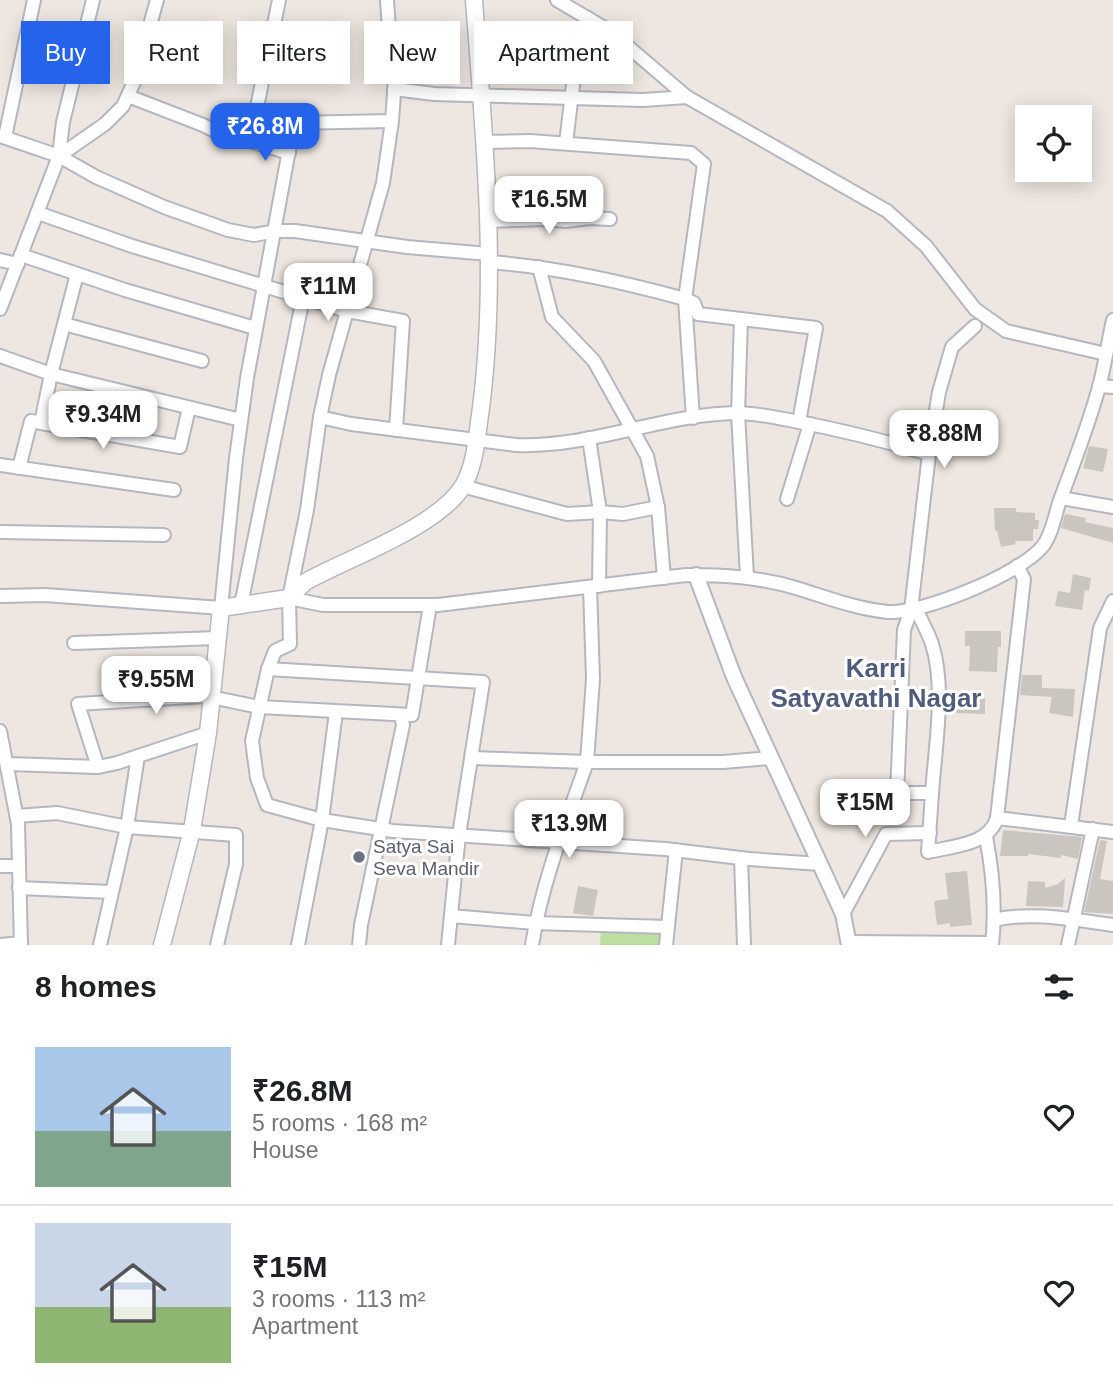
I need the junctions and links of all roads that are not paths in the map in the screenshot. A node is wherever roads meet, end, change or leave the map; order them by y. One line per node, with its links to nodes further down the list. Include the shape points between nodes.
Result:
1 (34, 0): 15 (street)
2 (93, 0): 20 (street)
3 (157, 0): 11 (street)
4 (279, 0): 16 (street)
5 (387, 0): 9 (street, via 396,66)
6 (474, 0): 10 (main road)
7 (556, 0): 8 (street)
8 (588, 18): 12 (street); 13 (street)
9 (394, 89): 10 (street); 14 (street)
10 (480, 94): 13 (street); 17 (main road)
11 (128, 96): 16 (street, via 229,138); 20 (street, via 105,124)
12 (687, 97): 13 (street); 41 (street, via 887,211 926,246 975,309 1006,331)
13 (571, 98): 18 (street)
14 (392, 121): 19 (street, via 294,123); 25 (street, via 383,183)
15 (2, 137): 20 (street)
16 (250, 141): 19 (street)
17 (484, 142): 18 (street); 23 (main road)
18 (566, 143): 33 (street, via 691,153 704,163)
19 (289, 153): 24 (street)
20 (59, 156): 21 (street); 24 (street, via 96,177 200,221 254,235)
21 (38, 213): 28 (street); 31 (street)
22 (610, 219): 23 (street)
23 (488, 221): 26 (main road)
24 (276, 231): 25 (street); 31 (street)
25 (366, 241): 26 (street); 35 (street)
26 (489, 258): 29 (street); 57 (main road, via 489,315)
27 (0, 260): 28 (street)
28 (20, 260): 30 (street); 34 (street)
29 (539, 267): 33 (street, via 622,281); 54 (street, via 552,317 594,361)
30 (77, 274): 38 (street); 40 (street)
31 (263, 285): 32 (street); 40 (street)
32 (303, 298): 35 (street); 78 (street)
33 (685, 299): 36 (street, via 694,303 698,314); 50 (street)
34 (0, 309)
35 (347, 311): 49 (street); 55 (street, via 402,321)
36 (741, 318): 48 (street); 53 (street, via 816,328)
37 (1113, 320): 41 (street)
38 (64, 324): 43 (street); 44 (street)
39 (975, 326): 58 (street, via 952,347)
40 (255, 328): 51 (street)
41 (1106, 354): 45 (street)
42 (0, 356): 44 (street)
43 (202, 360)
44 (51, 374): 47 (street); 52 (street)
45 (1099, 386): 46 (street); 63 (street)
46 (1113, 387)
47 (189, 408): 51 (street); 52 (street, via 180,447)
48 (738, 413): 50 (street); 53 (street); 72 (street)
49 (320, 417): 55 (street); 76 (street)
50 (693, 418): 54 (street)
51 (241, 420): 80 (street)
52 (41, 423): 60 (street, via 32,421)
53 (804, 423): 58 (street); 64 (street)
54 (633, 428): 56 (street); 65 (street, via 648,456)
55 (396, 430): 57 (street)
56 (589, 438): 57 (street, via 544,446); 67 (street)
57 (477, 439): 61 (main road)
58 (929, 454): 81 (street)
59 (0, 465): 60 (street)
60 (19, 468): 62 (street)
61 (463, 486): 67 (street, via 567,514); 76 (main road, via 430,517 305,582)
62 (174, 490)
63 (1061, 498): 66 (street); 70 (street, via 1043,546)
64 (787, 499)
65 (658, 507): 67 (street, via 623,514); 73 (street)
66 (1113, 507)
67 (600, 512): 74 (street)
68 (0, 532): 69 (street)
69 (164, 535)
70 (1017, 566): 81 (street); 102 (street, via 1024,579)
71 (695, 575): 72 (street); 73 (street); 94 (street)
72 (747, 577): 81 (street, via 862,608)
73 (664, 578): 74 (street)
74 (594, 586): 79 (street); 95 (street)
75 (0, 596): 80 (street, via 45,594)
76 (289, 598): 78 (main road); 79 (street, via 323,605); 84 (street, via 290,644 275,651)
77 (1113, 601): 104 (street, via 1100,628)
78 (242, 605): 80 (main road)
79 (430, 605): 85 (street)
80 (221, 608): 82 (main road)
81 (914, 610): 98 (street, via 932,643 937,664); 98 (street, via 904,630 897,793)
82 (218, 638): 83 (street); 86 (main road)
83 (74, 643)
84 (268, 669): 85 (street); 87 (street)
85 (418, 677): 89 (street, via 412,715); 93 (street, via 484,682)
86 (212, 697): 87 (street); 90 (main road); 97 (street, via 78,704)
87 (259, 707): 88 (street); 103 (street, via 252,741 257,778 267,805)
88 (336, 712): 89 (street); 103 (street)
89 (401, 715): 106 (street, via 403,725)
90 (208, 733): 92 (street); 108 (main road)
91 (1, 738): 96 (street)
92 (138, 756): 97 (street); 105 (street)
93 (471, 758): 95 (street); 111 (street)
94 (771, 758): 95 (street); 116 (street)
95 (587, 762): 113 (street)
96 (8, 764): 97 (street); 100 (street)
97 (98, 767)
98 (932, 793): 110 (street)
99 (0, 800): 100 (street)
100 (14, 800): 101 (street)
101 (17, 817): 105 (street, via 57,813); 118 (street)
102 (997, 818): 104 (street); 112 (street)
103 (322, 820): 106 (street); 135 (street)
104 (1071, 826): 107 (street)
105 (127, 827): 108 (street); 120 (street)
106 (382, 829): 111 (street); 136 (street)
107 (1093, 829): 109 (street); 123 (street)
108 (192, 830): 133 (main road); 134 (street, via 236,835 236,864)
109 (1113, 832)
110 (930, 833): 112 (street, via 928,852); 121 (street, via 886,834)
111 (459, 835): 113 (street); 122 (street)
112 (986, 837): 124 (street)
113 (558, 843): 114 (street); 125 (street)
114 (676, 850): 115 (street); 127 (street)
115 (741, 858): 116 (street); 140 (street)
116 (820, 864): 121 (street)
117 (0, 866): 118 (street)
118 (19, 866): 119 (street)
119 (19, 888): 120 (street); 129 (street)
120 (111, 892): 132 (street)
121 (843, 914): 130 (street)
122 (451, 916): 125 (street); 137 (street)
123 (1073, 919): 124 (street, via 1033,916); 126 (street); 141 (street)
124 (994, 920): 131 (street)
125 (536, 923): 127 (street); 138 (street)
126 (1113, 925)
127 (667, 927): 139 (street)
128 (0, 944): 129 (street)
129 (21, 944)
130 (849, 944): 131 (street)
131 (992, 944)
132 (100, 945)
133 (162, 945)
134 (217, 945)
135 (298, 945)
136 (359, 945)
137 (448, 945)
138 (532, 945)
139 (666, 945)
140 (744, 945)
141 (1068, 945)

